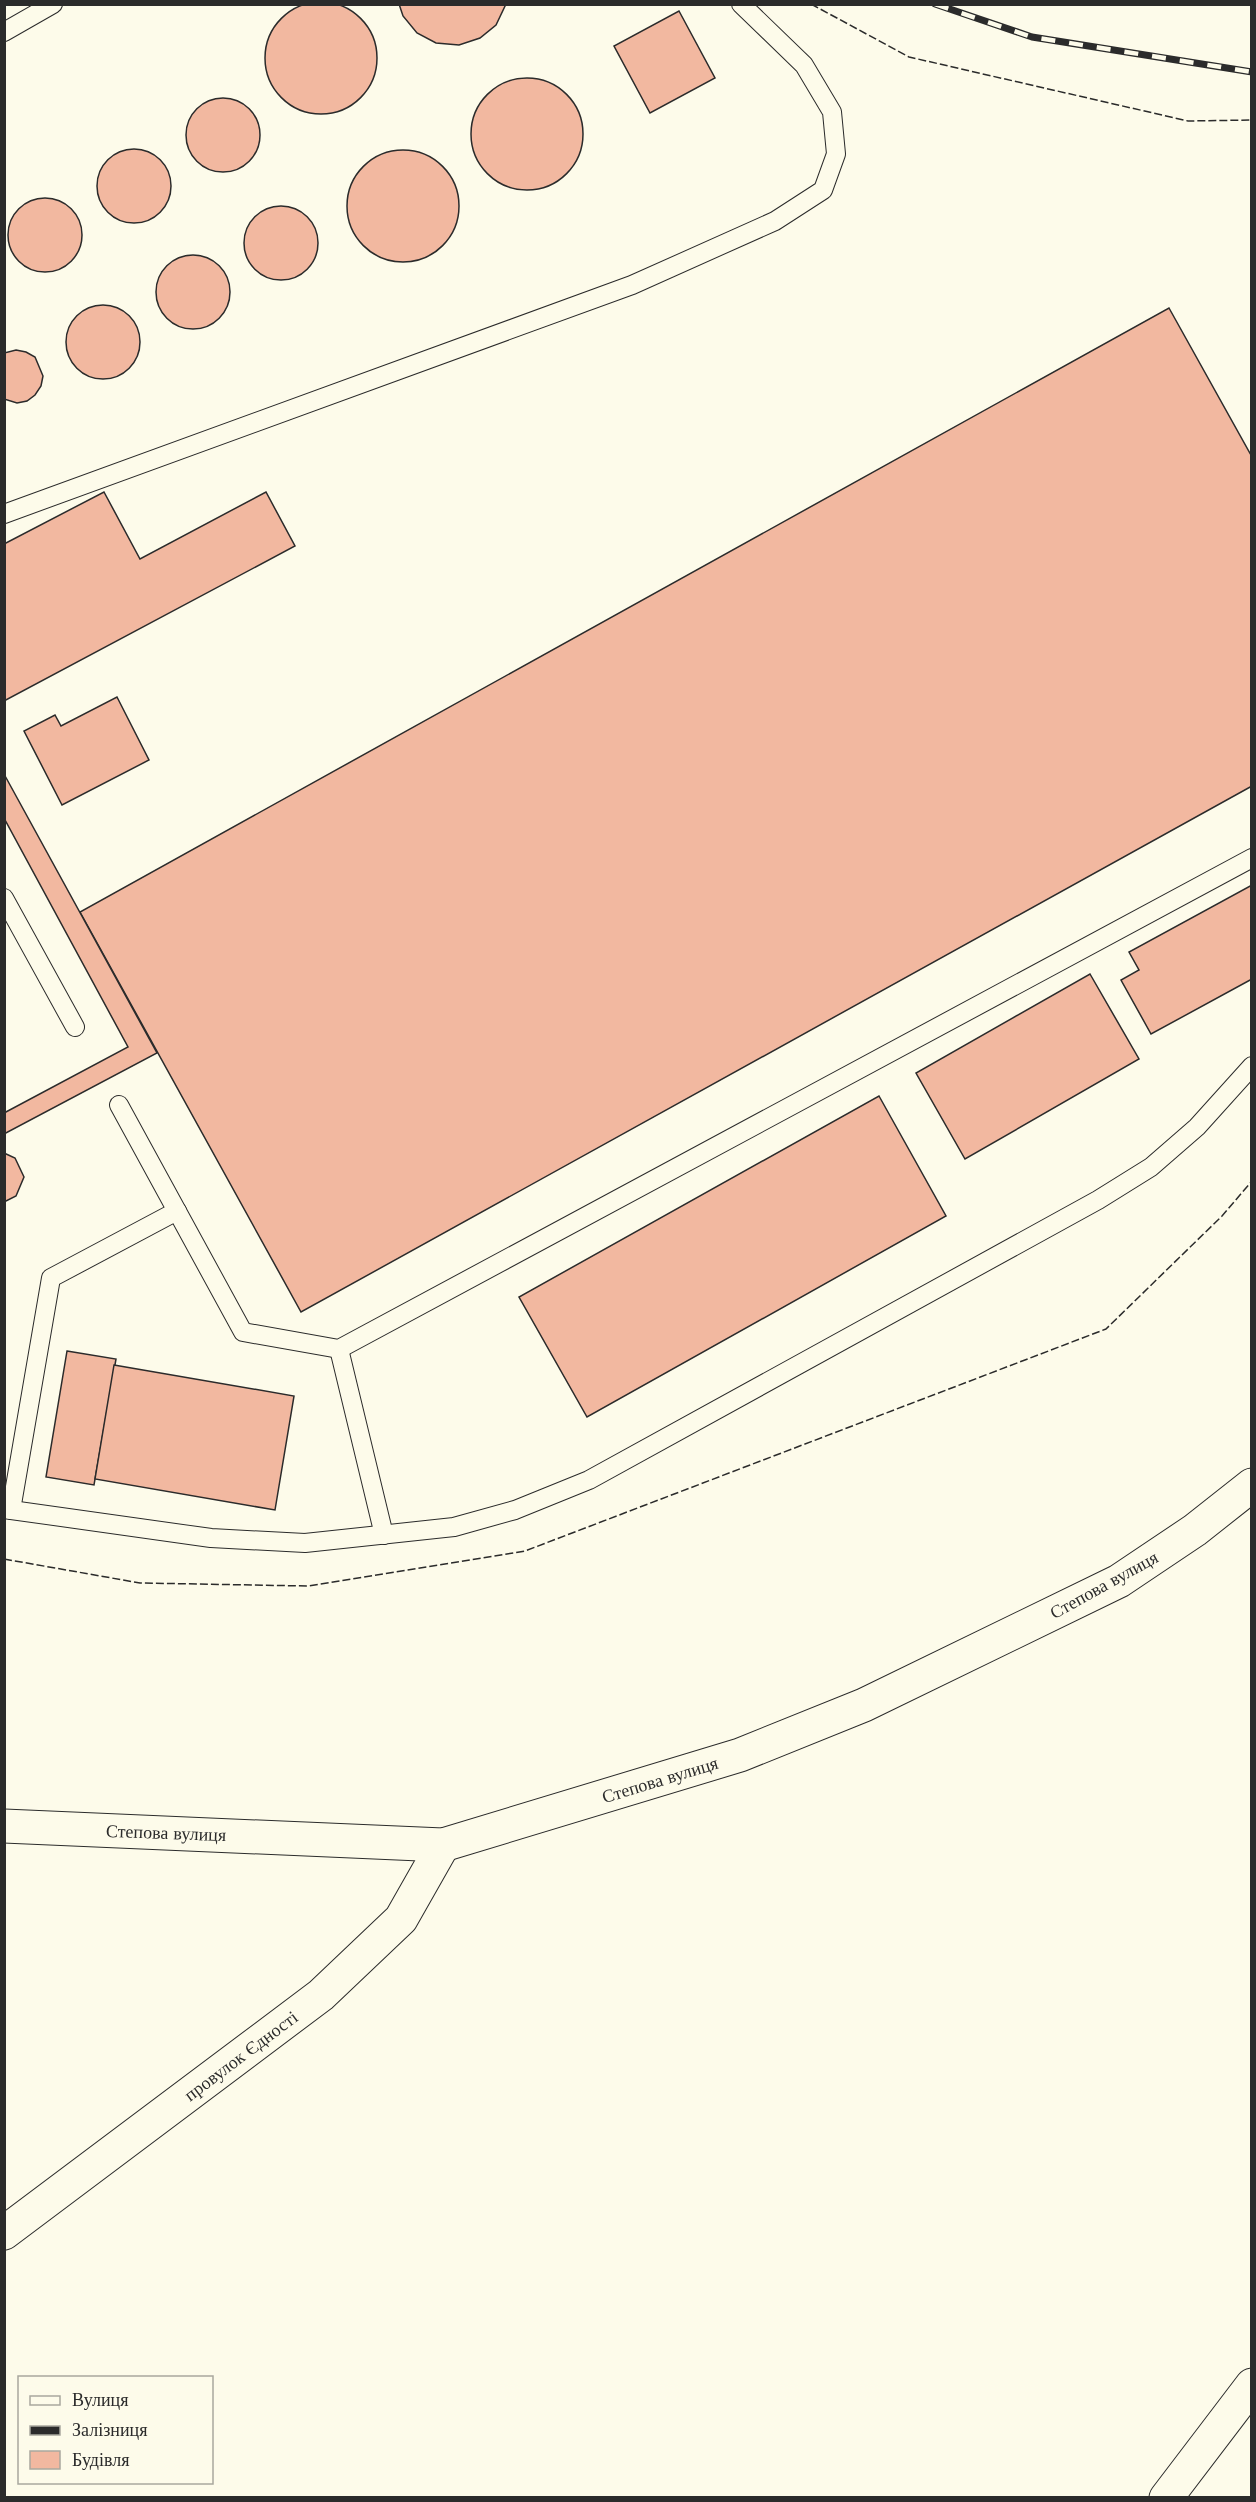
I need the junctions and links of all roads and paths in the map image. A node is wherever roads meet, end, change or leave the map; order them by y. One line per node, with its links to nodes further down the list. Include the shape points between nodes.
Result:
1 (53, 4): 3 (lane)
2 (741, 4): 4 (lane, via 804,65 832,112 836,153 823,190 775,221 632,285)
3 (4, 32)
4 (4, 514)
5 (1251, 858): 11 (lane)
6 (4, 898): 7 (lane)
7 (75, 1027)
8 (1251, 1066): 14 (lane, via 1197,1127 1142,1173 589,1480 515,1510 464,1524)
9 (119, 1105): 10 (lane)
10 (177, 1211): 11 (lane, via 243,1332); 13 (lane, via 51,1278)
11 (339, 1349): 14 (lane)
12 (1251, 1485): 16 (street, Степова вулиця, via 1195,1530 1119,1581 864,1705 740,1755)
13 (8, 1509): 14 (lane, via 211,1538 304,1543)
14 (384, 1535)
15 (4, 1826): 16 (street, Степова вулиця)
16 (443, 1845): 17 (street, провулок Єдності, via 401,1919 321,1995)
17 (4, 2233)
18 (1251, 2385): 19 (street)
19 (1166, 2498)

